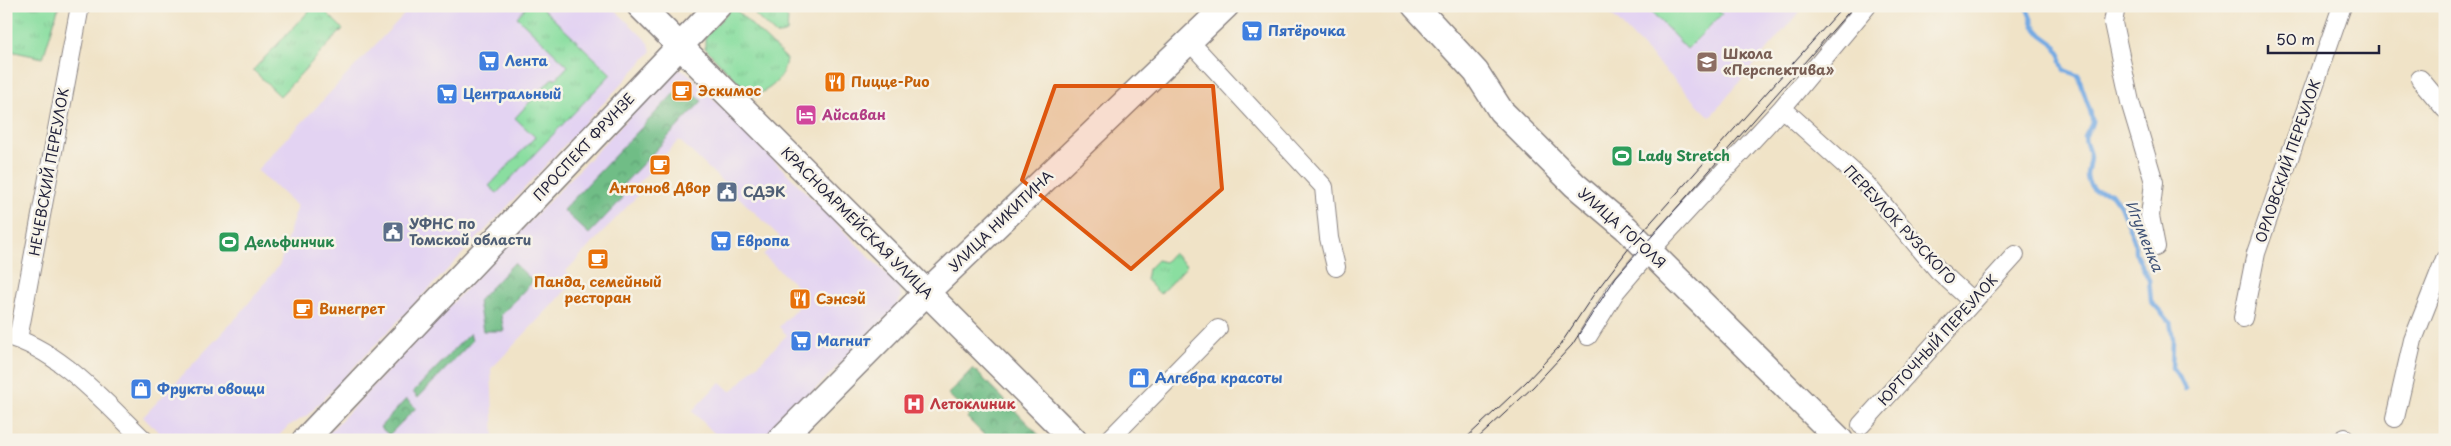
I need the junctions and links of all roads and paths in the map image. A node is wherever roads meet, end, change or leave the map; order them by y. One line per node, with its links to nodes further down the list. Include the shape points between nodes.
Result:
1 (80, 6): 24 (street, НЕЧЕВСКИЙ ПЕРЕУЛОК)
2 (640, 6): 10 (street, КРАСНОАРМЕЙСКАЯ УЛИЦА)
3 (718, 6): 10 (street, ПРОСПЕКТ ФРУНЗЕ)
4 (1226, 6): 9 (street, УЛИЦА НИКИТИНА)
5 (1415, 6): 15 (street, УЛИЦА ГОГОЛЯ, via 1471,65 1501,112)
6 (1867, 6): 12 (street)
7 (2116, 6): 14 (street, via 2113,23 2130,102 2154,182 2150,216)
8 (2342, 6): 21 (street, ОРЛОВСКИЙ ПЕРЕУЛОК, via 2256,253)
9 (1189, 41): 18 (street, via 1324,187 1329,238); 19 (street, УЛИЦА НИКИТИНА)
10 (680, 46): 19 (street, КРАСНОАРМЕЙСКАЯ УЛИЦА); 28 (street, ПРОСПЕКТ ФРУНЗЕ)
11 (2420, 80): 13 (street)
12 (1782, 108): 15 (street); 20 (street, ПЕРЕУЛОК РУЗСКОГО, via 1865,183 1938,270)
13 (2445, 109)
14 (2156, 247)
15 (1649, 252): 23 (street, via 1616,291); 32 (street, УЛИЦА ГОГОЛЯ)
16 (2015, 255): 20 (street, ЮРТОЧНЫЙ ПЕРЕУЛОК)
17 (2445, 259): 25 (street, via 2413,340)
18 (1336, 267)
19 (927, 292): 29 (street, УЛИЦА НИКИТИНА); 30 (street, КРАСНОАРМЕЙСКАЯ УЛИЦА)
20 (1973, 302): 26 (street, ЮРТОЧНЫЙ ПЕРЕУЛОК)
21 (2243, 318)
22 (1218, 329): 31 (street)
23 (1588, 336)
24 (12, 337): 27 (street, via 60,363)
25 (2395, 418)
26 (1861, 425)
27 (144, 440)
28 (306, 440)
29 (780, 440)
30 (1074, 440)
31 (1109, 440)
32 (1840, 440)

